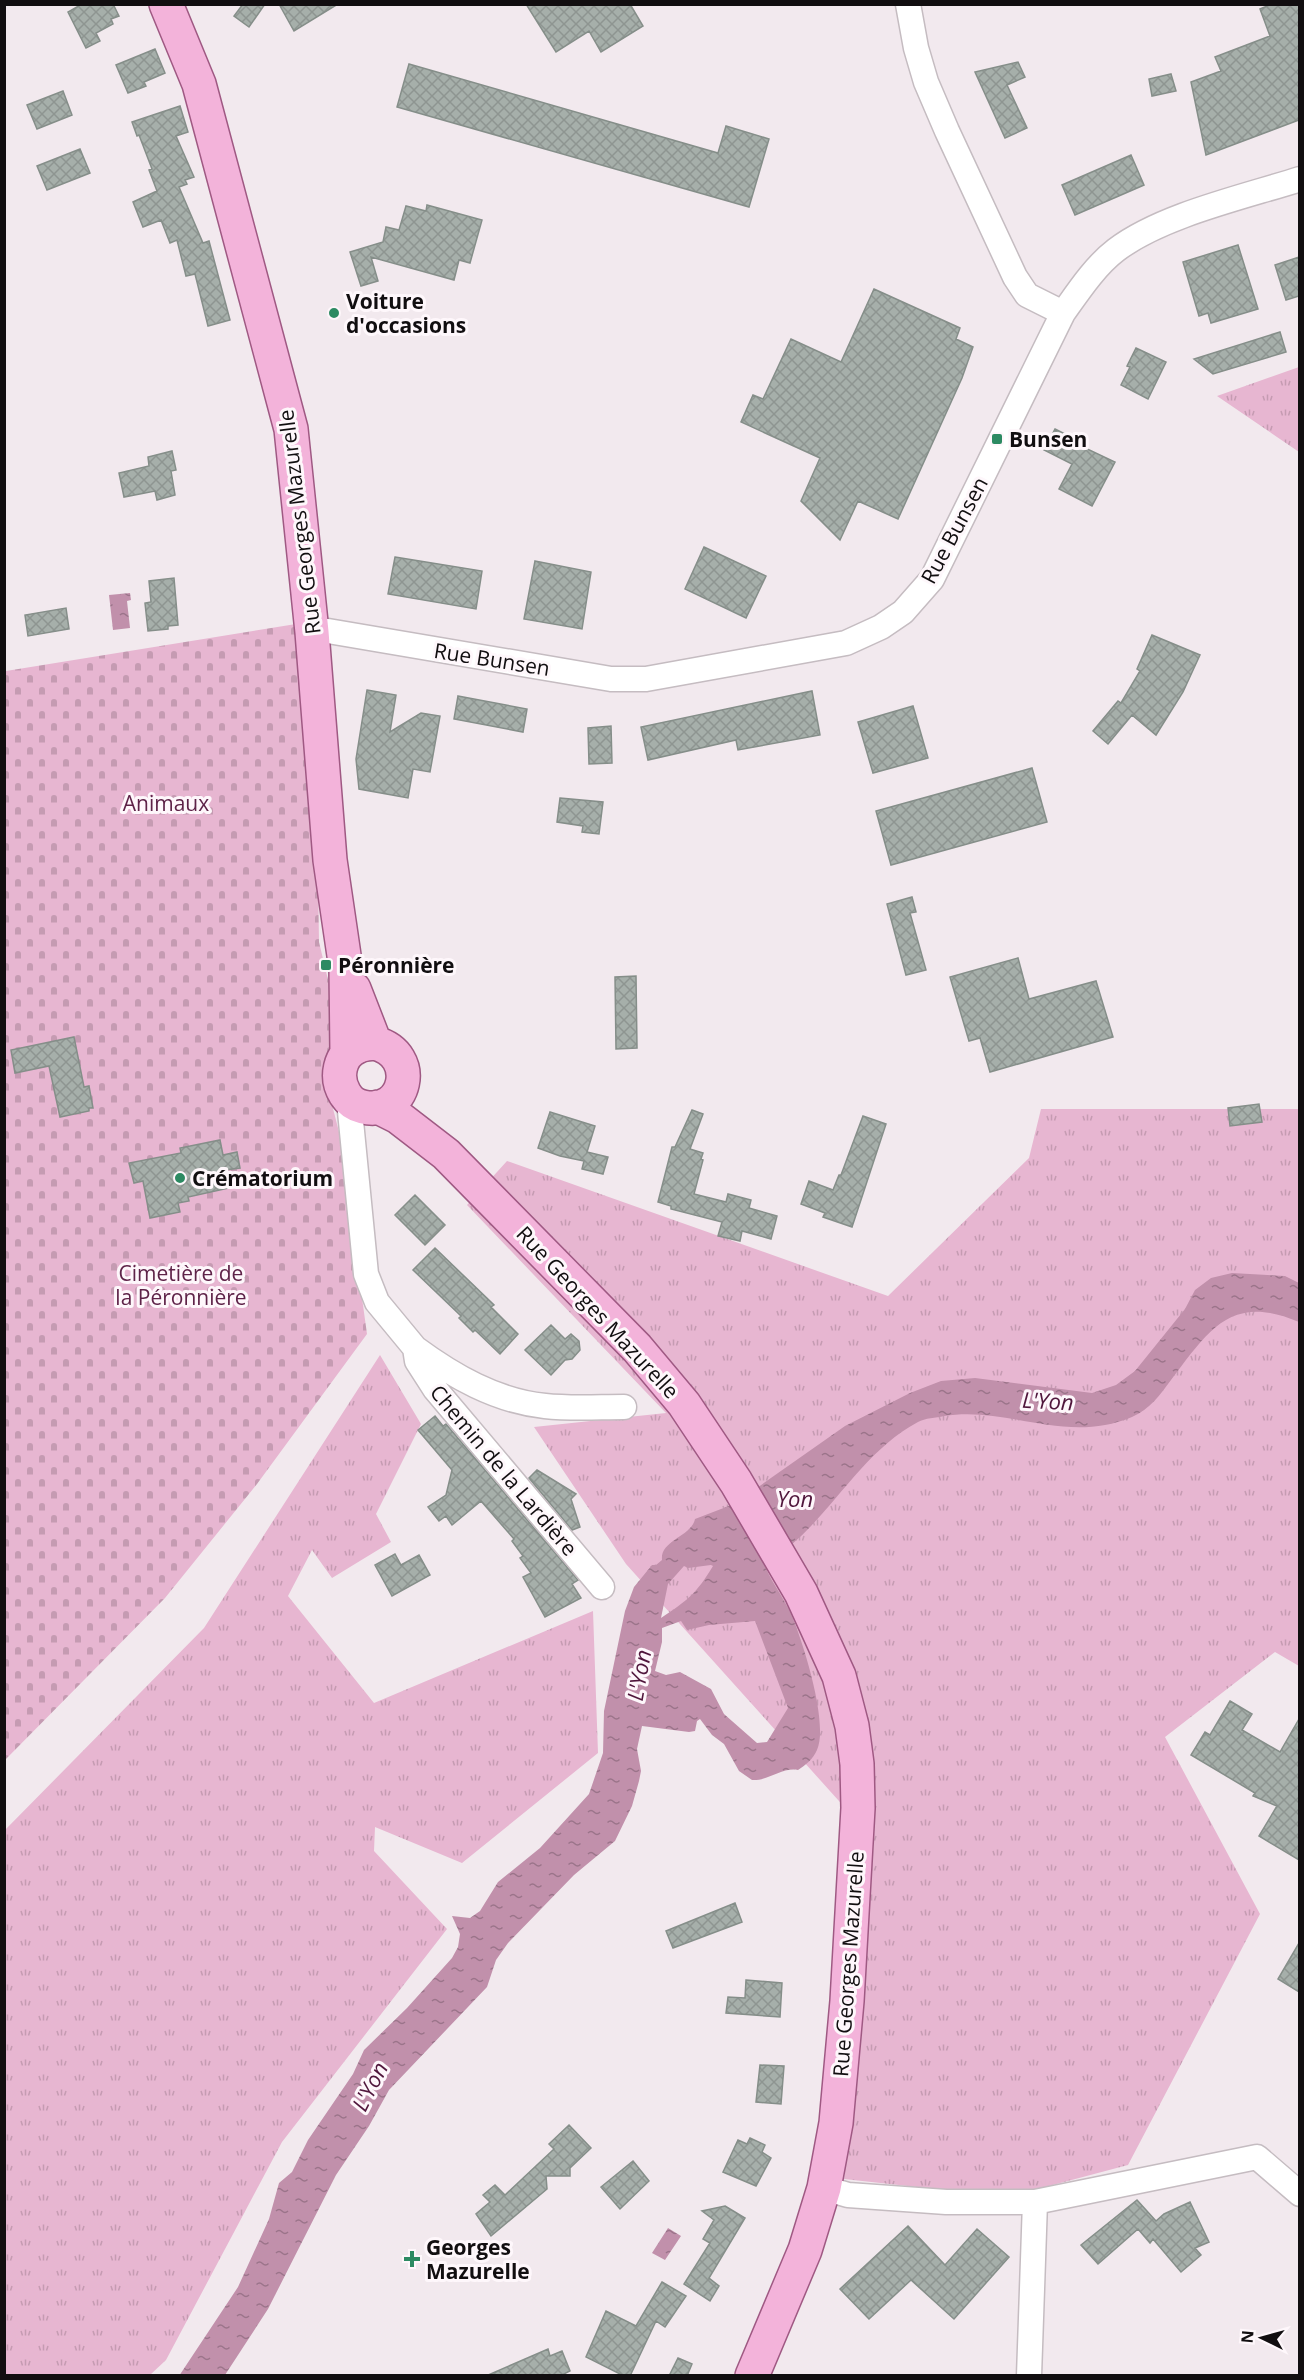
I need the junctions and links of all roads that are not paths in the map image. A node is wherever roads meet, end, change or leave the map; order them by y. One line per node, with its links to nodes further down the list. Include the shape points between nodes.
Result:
1 (908, 4): 4 (street, via 926,82 1015,277 1027,295)
2 (165, 8): 5 (main road, Rue Georges Mazurelle, via 199,84 291,429)
3 (1299, 179): 4 (street, Rue Bunsen, via 1142,232 1114,251)
4 (1063, 314): 5 (street, Rue Bunsen, via 932,579 903,612 846,643 646,679 611,679)
5 (312, 632): 6 (main road, Rue Georges Mazurelle, via 330,860)
6 (361, 1048): 7 (main road, via 341,1063 339,1076 343,1090); 7 (main road, via 393,1051 401,1061 404,1074)
7 (375, 1101): 8 (street, Chemin de la Lardière, via 353,1143 366,1274 377,1302); 11 (main road, Rue Georges Mazurelle, via 446,1154 637,1348 684,1404 781,1557 814,1617 839,1676 857,1764 857,1835 844,2041 836,2123)
8 (415, 1348): 9 (street, Chemin de la Lardière, via 461,1378 510,1399 545,1406); 10 (street, Chemin de la Lardière, via 417,1361 435,1389)
9 (624, 1407)
10 (602, 1587)
11 (824, 2188): 13 (street, via 848,2195 946,2202); 14 (main road, Rue Georges Mazurelle, via 805,2250)
12 (1299, 2194): 13 (street, via 1257,2157)
13 (1035, 2202): 15 (street)
14 (753, 2374)
15 (1029, 2376)

